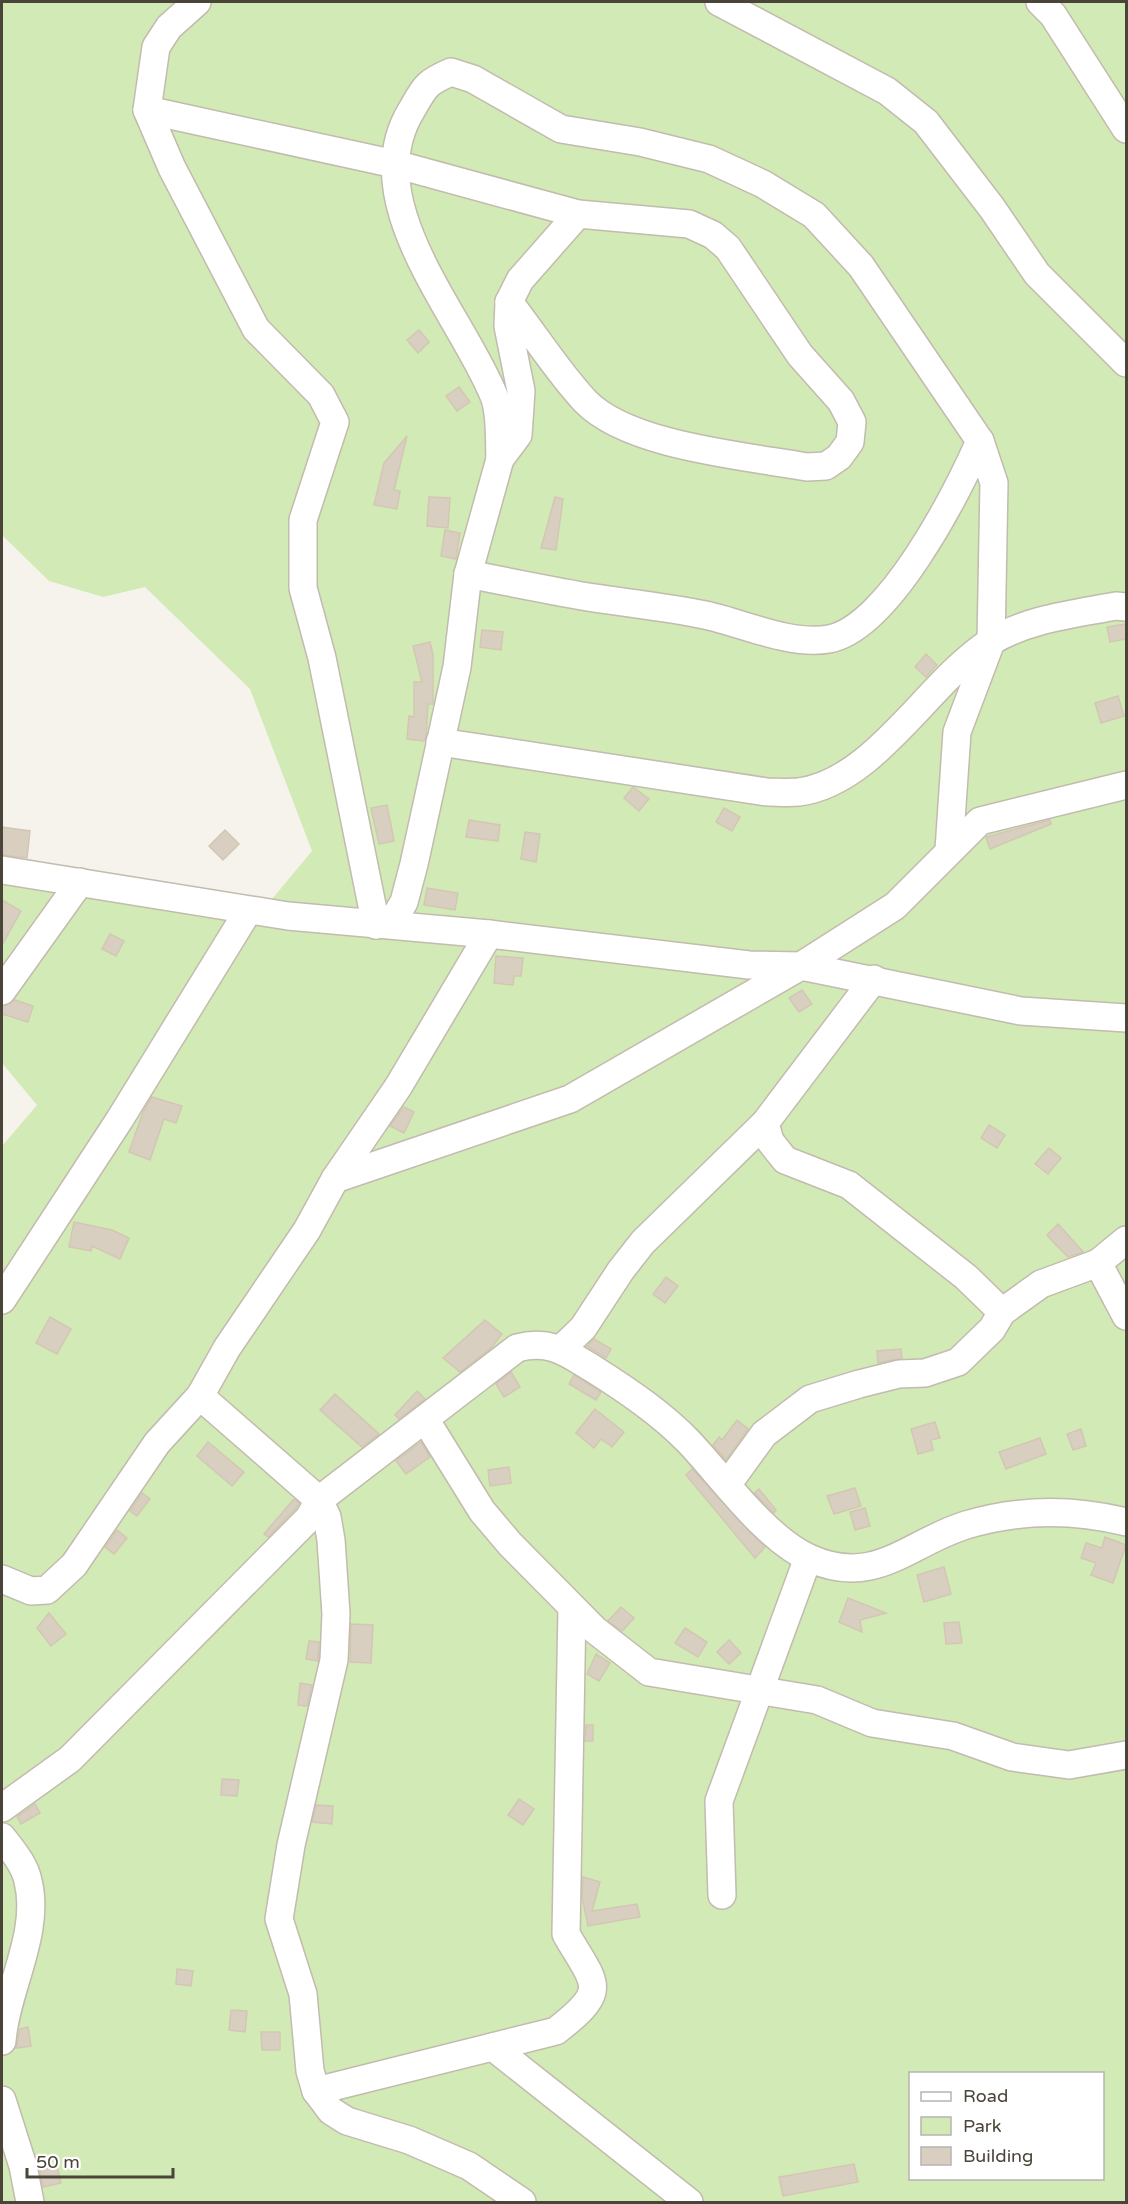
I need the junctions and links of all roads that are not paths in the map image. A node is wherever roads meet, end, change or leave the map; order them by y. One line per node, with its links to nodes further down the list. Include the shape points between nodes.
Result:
1 (197, 2): 4 (street, via 169,27 156,47)
2 (719, 2): 9 (street, via 887,91 926,122 1037,274)
3 (1040, 2): 5 (street, via 1053,15)
4 (147, 110): 6 (street); 21 (street, via 172,168 256,329 321,395 335,422 303,520 303,588 322,658)
5 (1126, 129)
6 (395, 164): 7 (street); 10 (street, via 400,128 428,82 451,72 473,79 561,129 709,159 763,184 813,215 861,266); 11 (street, via 403,217 431,281 471,346 496,399)
7 (578, 213): 8 (street, via 520,280); 8 (street, via 689,224 713,235 728,248 800,355 841,401 852,422 850,442 839,457 826,466 807,467 652,438 605,417 585,401)
8 (509, 302): 11 (street, via 508,326 521,391 518,435)
9 (1126, 363)
10 (980, 441): 12 (street, via 960,486 906,576 861,623 830,639 789,637 705,615); 14 (street, via 994,483)
11 (500, 459): 12 (street)
12 (468, 574): 15 (street, via 457,667)
13 (1126, 607): 14 (street, via 1039,621)
14 (991, 642): 15 (street, via 946,676 905,723 866,759 832,781 800,792 767,792); 17 (street, via 957,732)
15 (440, 742): 21 (street, via 404,902 394,917)
16 (1126, 785): 17 (street, via 980,821)
17 (949, 849): 23 (street, via 895,906)
18 (2, 870): 19 (street)
19 (80, 882): 20 (street); 25 (street)
20 (248, 911): 21 (street); 31 (street)
21 (376, 925): 22 (street)
22 (489, 934): 23 (street, via 749,965); 28 (street, via 398,1087)
23 (801, 966): 24 (street); 28 (street, via 570,1099)
24 (874, 979): 26 (street, via 1021,1011); 27 (street)
25 (2, 992)
26 (1126, 1018)
27 (765, 1123): 32 (street, via 770,1141 785,1160 849,1185 966,1277); 34 (street, via 643,1242 583,1328)
28 (335, 1179): 35 (street, via 307,1230 227,1348)
29 (1126, 1240): 30 (street)
30 (1098, 1263): 32 (street, via 1041,1284); 33 (street)
31 (2, 1300)
32 (1002, 1312): 37 (street, via 992,1329 958,1362 810,1399 764,1434)
33 (1126, 1316)
34 (561, 1349): 36 (street, via 536,1343 517,1348); 37 (street, via 631,1393 687,1440)
35 (200, 1396): 38 (street); 41 (street, via 157,1443 61,1580 47,1590 32,1591)
36 (425, 1419): 38 (street); 42 (street, via 488,1518)
37 (727, 1485): 40 (street, via 781,1540)
38 (319, 1500): 45 (street, via 309,1518 70,1759); 50 (street, via 327,1516 331,1540 336,1614 334,1660 291,1845 279,1919 303,1994 310,2071)
39 (1126, 1522): 40 (street, via 1096,1515 1031,1511 964,1526 864,1569 841,1568)
40 (808, 1558): 43 (street)
41 (2, 1579)
42 (572, 1608): 43 (street, via 619,1651 649,1672); 49 (street, via 566,1934 587,1965 594,1984 584,2009 556,2031)
43 (761, 1690): 44 (street, via 817,1700 872,1723 953,1736 1012,1756 1069,1765); 47 (street, via 719,1801)
44 (1126, 1755)
45 (2, 1808)
46 (2, 1837): 48 (street, via 28,1880 31,1906 19,1972 4,2013)
47 (722, 1895)
48 (2, 2041)
49 (493, 2047): 50 (street); 54 (street)
50 (316, 2091): 53 (street, via 331,2111 347,2121 410,2140 469,2166)
51 (2, 2100): 52 (street)
52 (30, 2202)
53 (520, 2202)
54 (689, 2202)

